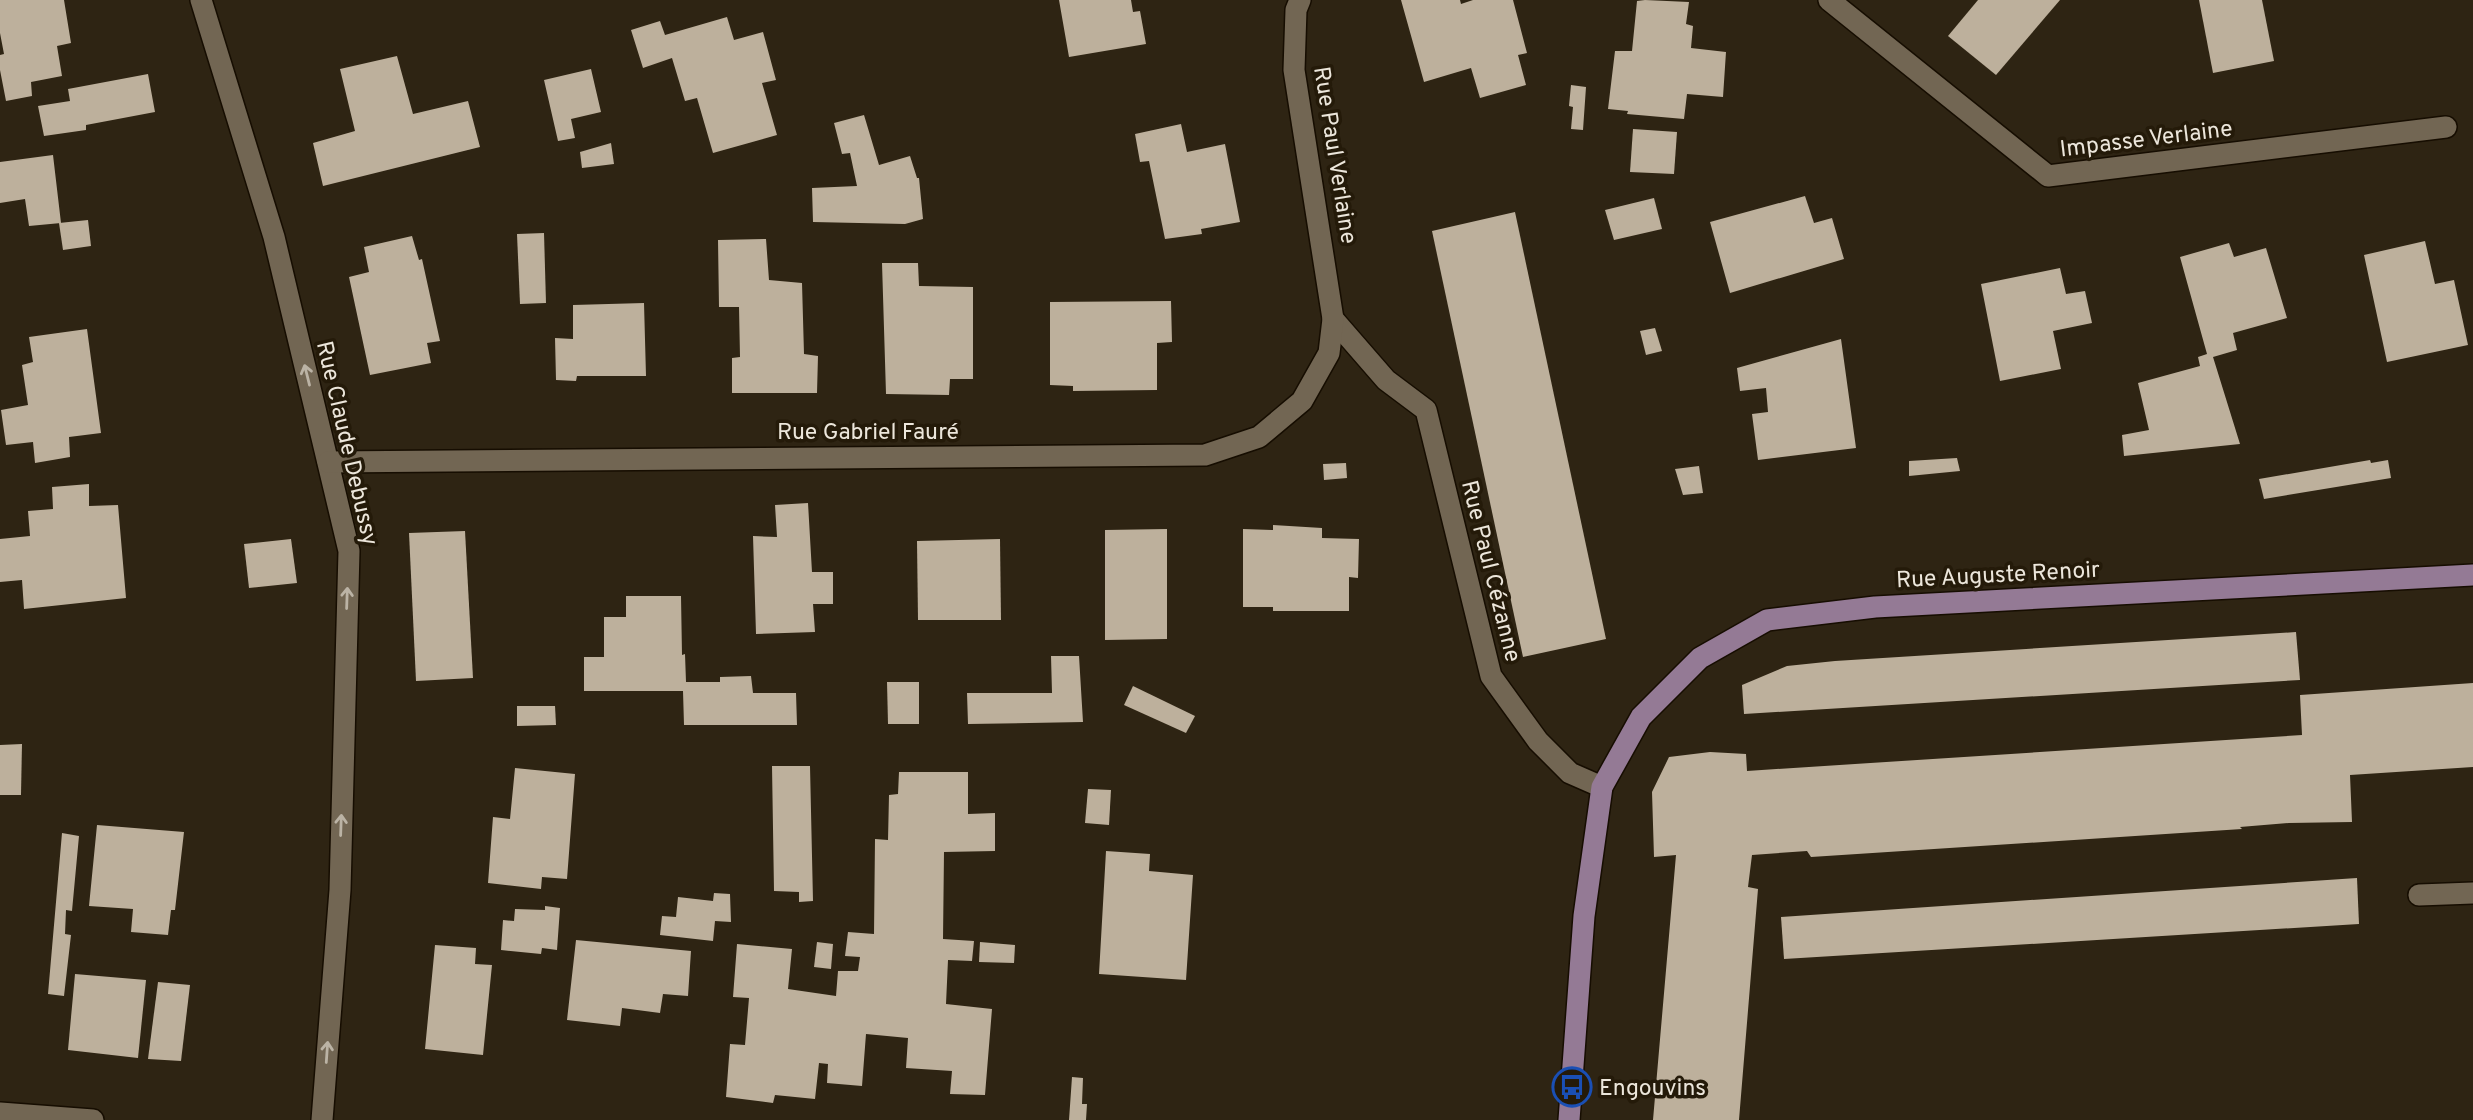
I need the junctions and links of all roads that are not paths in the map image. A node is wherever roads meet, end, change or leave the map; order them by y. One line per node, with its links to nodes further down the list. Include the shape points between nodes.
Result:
1 (201, 0): 6 (street, Rue Claude Debussy, one-way to 1, via 274,237)
2 (1300, 0): 5 (street, Rue Paul Verlaine, via 1294,70)
3 (1829, 0): 4 (street, Impasse Verlaine, via 2048,176)
4 (2446, 127)
5 (1333, 318): 6 (street, Rue Gabriel Fauré, via 1329,353 1302,401 1259,437 1205,455); 8 (street, Rue Paul Cézanne, via 1386,380 1426,410 1491,676 1538,741 1570,773)
6 (328, 462): 13 (street, Rue Claude Debussy, one-way to 6, via 340,890 349,551)
7 (2473, 575): 8 (main road, Rue Auguste Renoir, via 1875,607 1767,620 1700,658 1641,717)
8 (1602, 787): 14 (main road, via 1584,916)
9 (2473, 893): 10 (street)
10 (2419, 895)
11 (0, 1113): 12 (street)
12 (93, 1120)
13 (322, 1120)
14 (1569, 1120)

